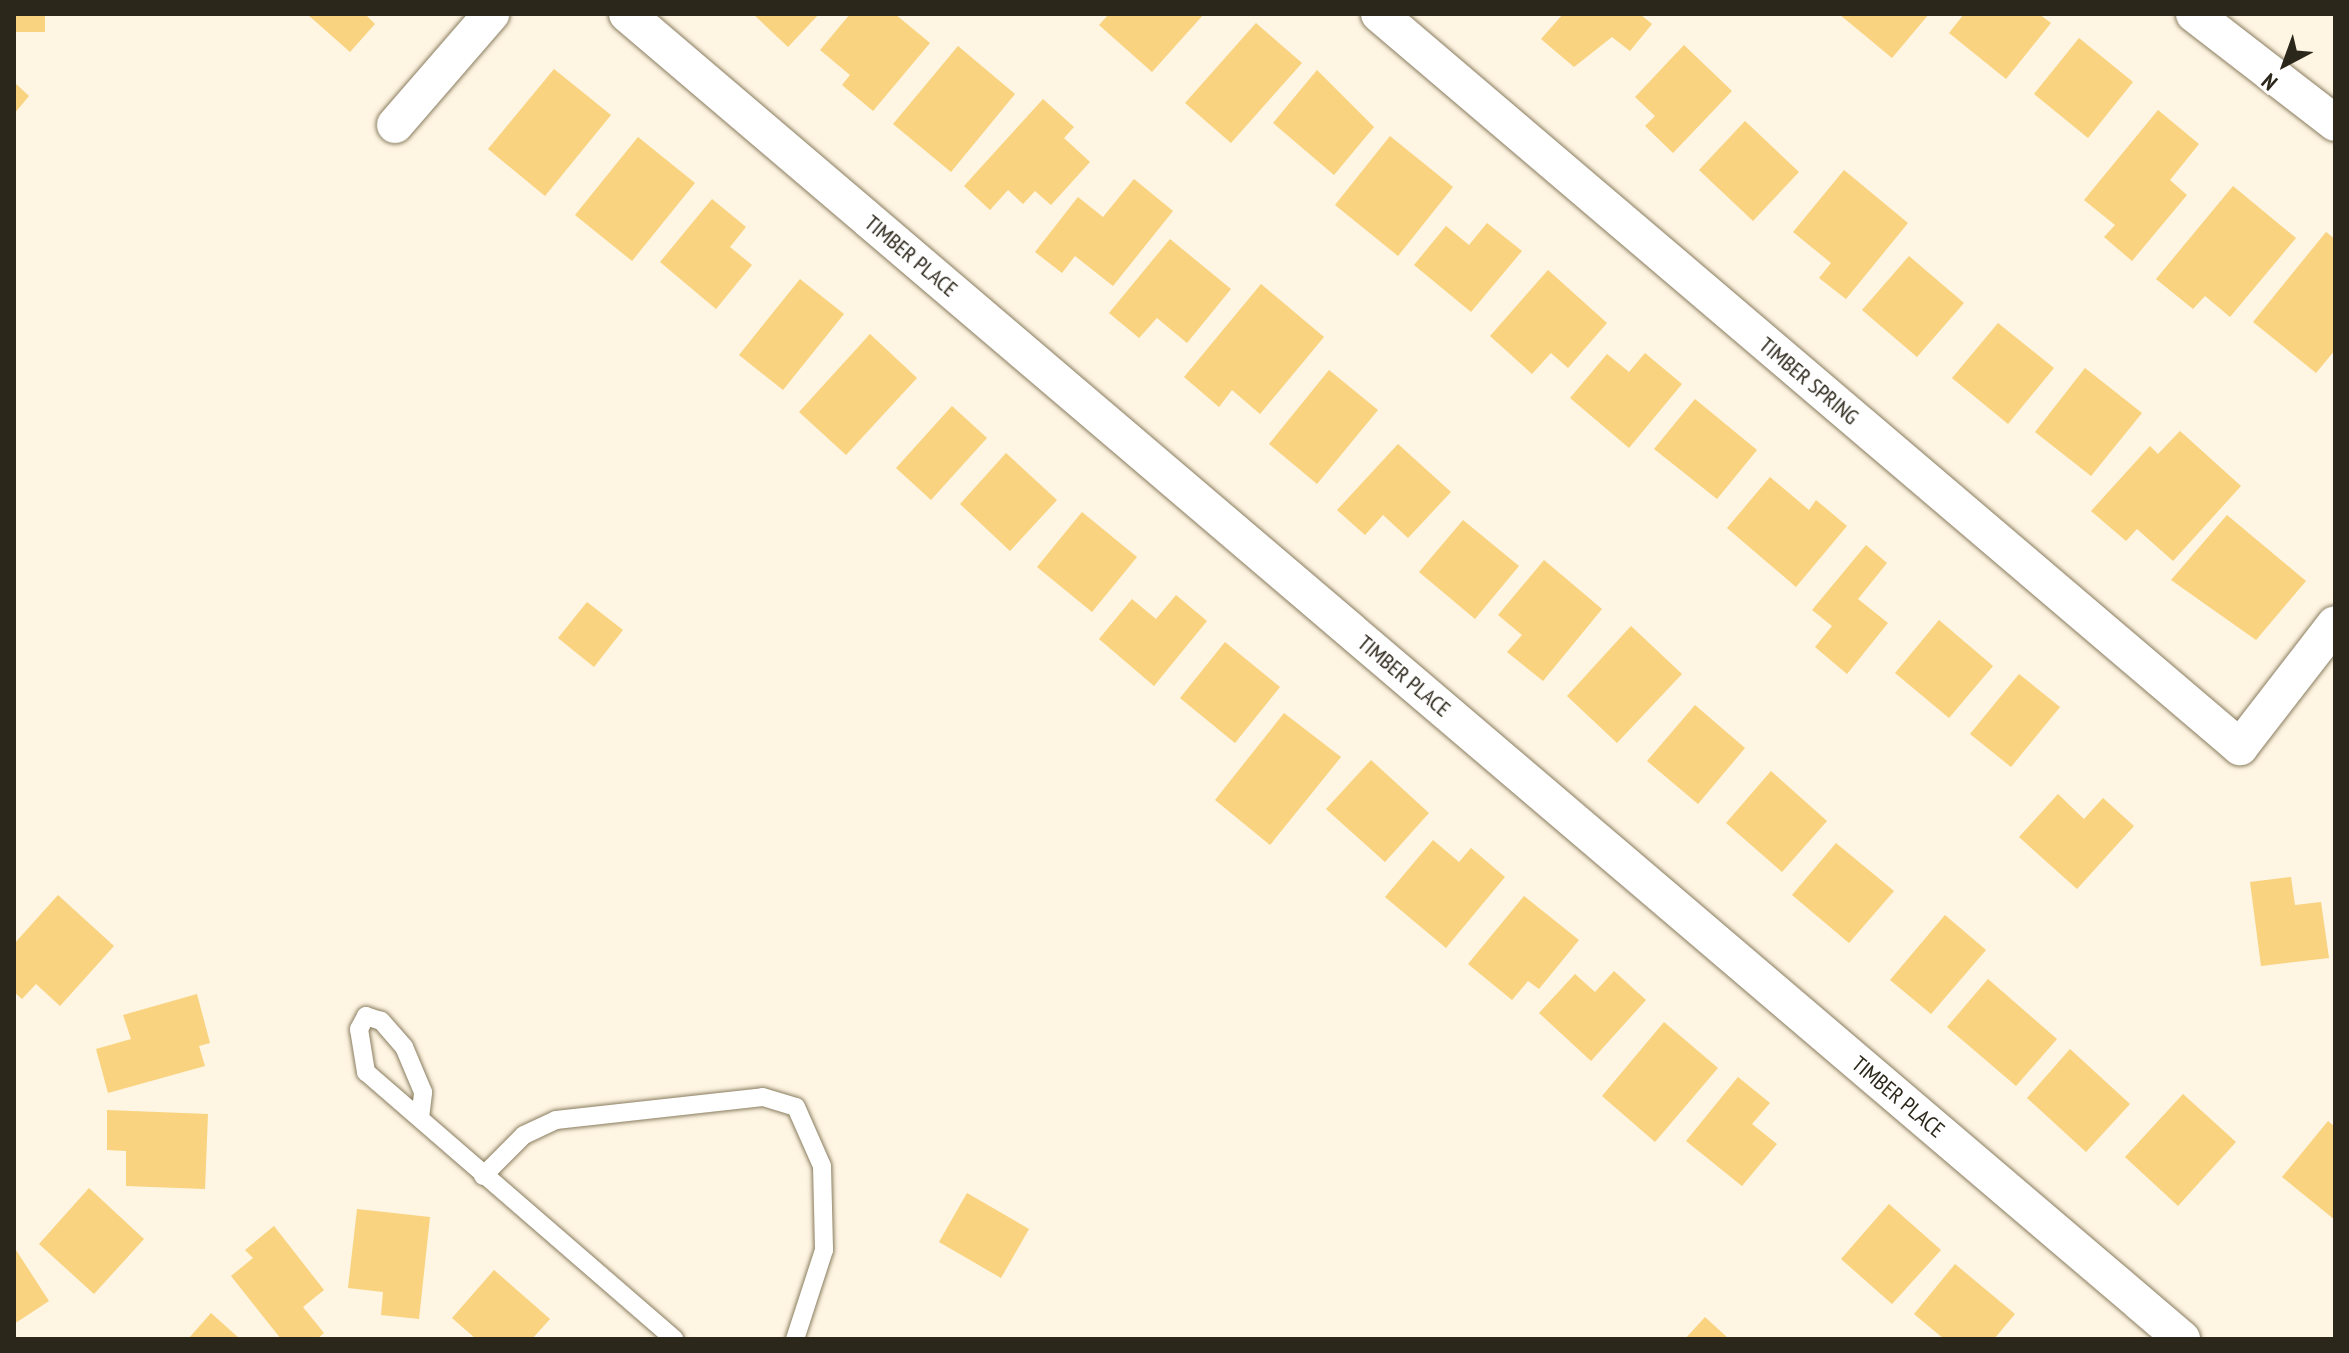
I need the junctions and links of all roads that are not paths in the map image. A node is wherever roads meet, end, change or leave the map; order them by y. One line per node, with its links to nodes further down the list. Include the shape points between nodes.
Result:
1 (491, 14): 6 (street)
2 (627, 14): 12 (street, TIMBER PLACE)
3 (1379, 14): 7 (street, TIMBER SPRING, via 2240,747)
4 (2204, 17): 5 (street)
5 (2335, 123)
6 (395, 125)
7 (2335, 624)
8 (420, 1118): 8 (lane, via 366,1072 359,1029 366,1016 381,1021 404,1047 423,1092); 9 (lane)
9 (483, 1176): 10 (lane); 11 (lane, via 524,1135 556,1120 763,1097 796,1107 822,1166 824,1250)
10 (674, 1339)
11 (795, 1339)
12 (2182, 1339)

